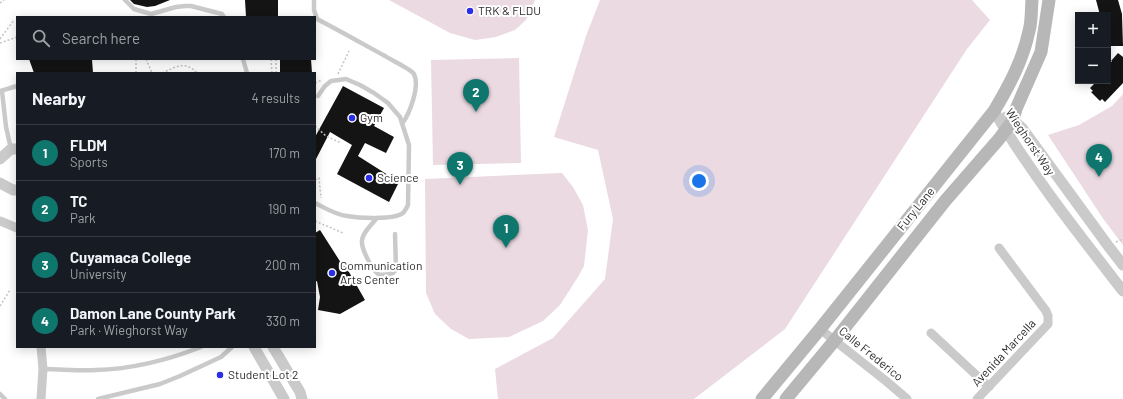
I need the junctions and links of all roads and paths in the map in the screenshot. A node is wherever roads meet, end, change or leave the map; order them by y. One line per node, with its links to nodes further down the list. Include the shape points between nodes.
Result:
1 (4, 0): 6 (path)
2 (125, 0): 7 (lane, via 134,9 151,14 191,6)
3 (314, 0): 30 (lane, via 317,19 413,73 416,82 413,99 407,118)
4 (1032, 0): 29 (main road, Fury Lane, via 1030,30 1023,52 1009,86)
5 (1049, 0): 31 (main road, Fury Lane, via 1040,52)
6 (0, 3)
7 (223, 16)
8 (14, 20): 10 (path)
9 (16, 37): 11 (path)
10 (0, 39)
11 (0, 43)
12 (349, 51): 25 (path)
13 (136, 60): 18 (path)
14 (146, 60): 19 (path)
15 (243, 60): 22 (lane)
16 (271, 60): 23 (path)
17 (276, 60): 24 (path)
18 (136, 72)
19 (152, 72)
20 (164, 72): 21 (path, via 185,65)
21 (196, 72)
22 (247, 72)
23 (272, 72)
24 (276, 72)
25 (338, 74)
26 (16, 86): 27 (lane)
27 (1, 91): 32 (lane)
28 (318, 96): 30 (lane, via 332,81 346,79 388,103 400,117)
29 (994, 112): 31 (street, Wieghorst Way); 56 (main road, Fury Lane)
30 (402, 124): 43 (lane, via 409,145 408,205 403,213)
31 (1009, 125): 52 (street, Wieghorst Way, via 1022,128); 54 (street, Wieghorst Way, via 1066,216); 58 (main road, Fury Lane)
32 (6, 127): 34 (lane); 36 (lane)
33 (316, 127): 35 (path)
34 (0, 129)
35 (340, 143)
36 (14, 149): 37 (street)
37 (0, 159)
38 (316, 180): 42 (path, via 319,178)
39 (0, 183): 40 (street)
40 (16, 190)
41 (316, 204): 42 (lane)
42 (322, 207): 43 (lane, via 346,216)
43 (377, 218): 48 (lane, via 364,235 362,248 379,274 387,275 396,270)
44 (0, 221): 46 (street)
45 (316, 221): 47 (path)
46 (16, 228)
47 (343, 233)
48 (395, 234)
49 (1123, 239): 50 (path)
50 (1119, 240)
51 (999, 248): 65 (street, Avenida Marcella, via 1046,311 1048,324)
52 (1123, 264)
53 (10, 290): 55 (path)
54 (1123, 291)
55 (0, 306)
56 (820, 329): 58 (street, Calle Frederico); 72 (main road, Fury Lane)
57 (931, 333): 65 (street)
58 (835, 340): 73 (main road, Fury Lane); 74 (street, Calle Frederico)
59 (41, 348): 64 (street)
60 (198, 348): 64 (lane, via 140,365 96,370)
61 (231, 348): 69 (lane, via 221,357 166,382)
62 (255, 348): 70 (street)
63 (274, 348): 71 (street)
64 (43, 368): 68 (street)
65 (988, 386): 75 (street, Avenida Marcella)
66 (0, 394): 67 (lane)
67 (5, 399)
68 (41, 399)
69 (98, 399)
70 (284, 399)
71 (302, 399)
72 (762, 399)
73 (786, 399)
74 (907, 399)
75 (977, 399)

